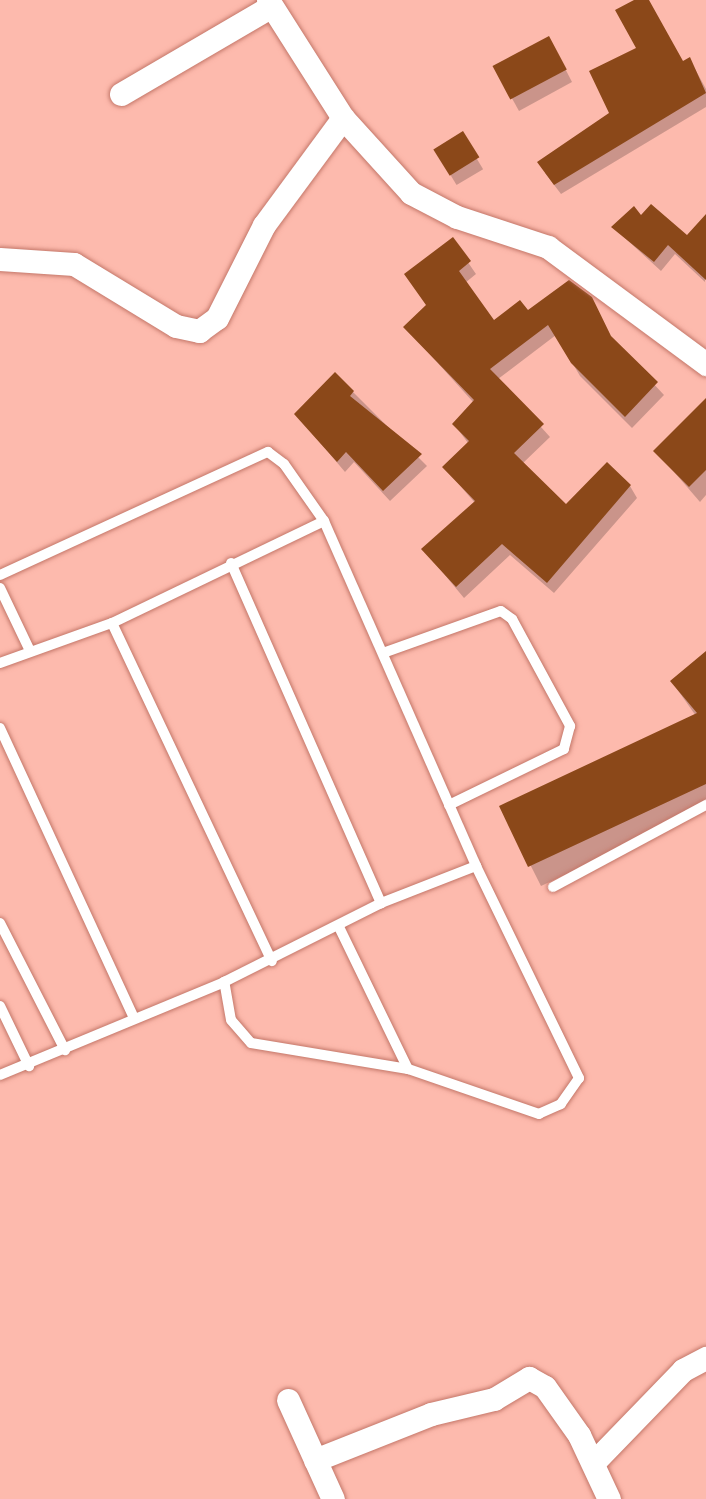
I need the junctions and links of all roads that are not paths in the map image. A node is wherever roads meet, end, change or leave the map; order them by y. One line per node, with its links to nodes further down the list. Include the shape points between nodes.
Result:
1 (269, 3): 2 (street); 3 (street)
2 (121, 94)
3 (343, 118): 4 (street, via 264,225 217,318 200,331 176,326 74,264); 5 (street, via 430,207 548,247)
4 (0, 259)
5 (706, 364)
6 (324, 521): 7 (lane); 8 (lane, via 268,452); 12 (lane)
7 (231, 562): 10 (lane); 19 (lane)
8 (0, 575)
9 (0, 588): 11 (lane)
10 (112, 623): 11 (lane); 22 (lane)
11 (30, 651): 13 (lane)
12 (383, 653): 15 (lane); 15 (lane, via 501,611 512,619 570,726 564,749)
13 (0, 663)
14 (0, 728): 25 (lane)
15 (449, 805): 17 (lane)
16 (706, 805): 18 (lane)
17 (476, 866): 19 (lane); 28 (lane, via 579,1078 561,1104 539,1114)
18 (553, 887)
19 (381, 903): 21 (lane)
20 (0, 923): 26 (lane)
21 (339, 927): 22 (lane); 28 (lane)
22 (272, 961): 23 (lane)
23 (224, 982): 25 (lane); 28 (lane, via 231,1020 251,1043)
24 (0, 1006): 27 (lane)
25 (134, 1018): 26 (lane)
26 (65, 1050): 27 (lane)
27 (29, 1066): 29 (lane)
28 (408, 1069)
29 (0, 1075)
30 (706, 1358): 33 (street, via 683,1370)
31 (288, 1400): 32 (street)
32 (315, 1460): 33 (street, via 431,1414 494,1399 529,1378 545,1387); 34 (street)
33 (594, 1462): 35 (street)
34 (331, 1498)
35 (610, 1499)

